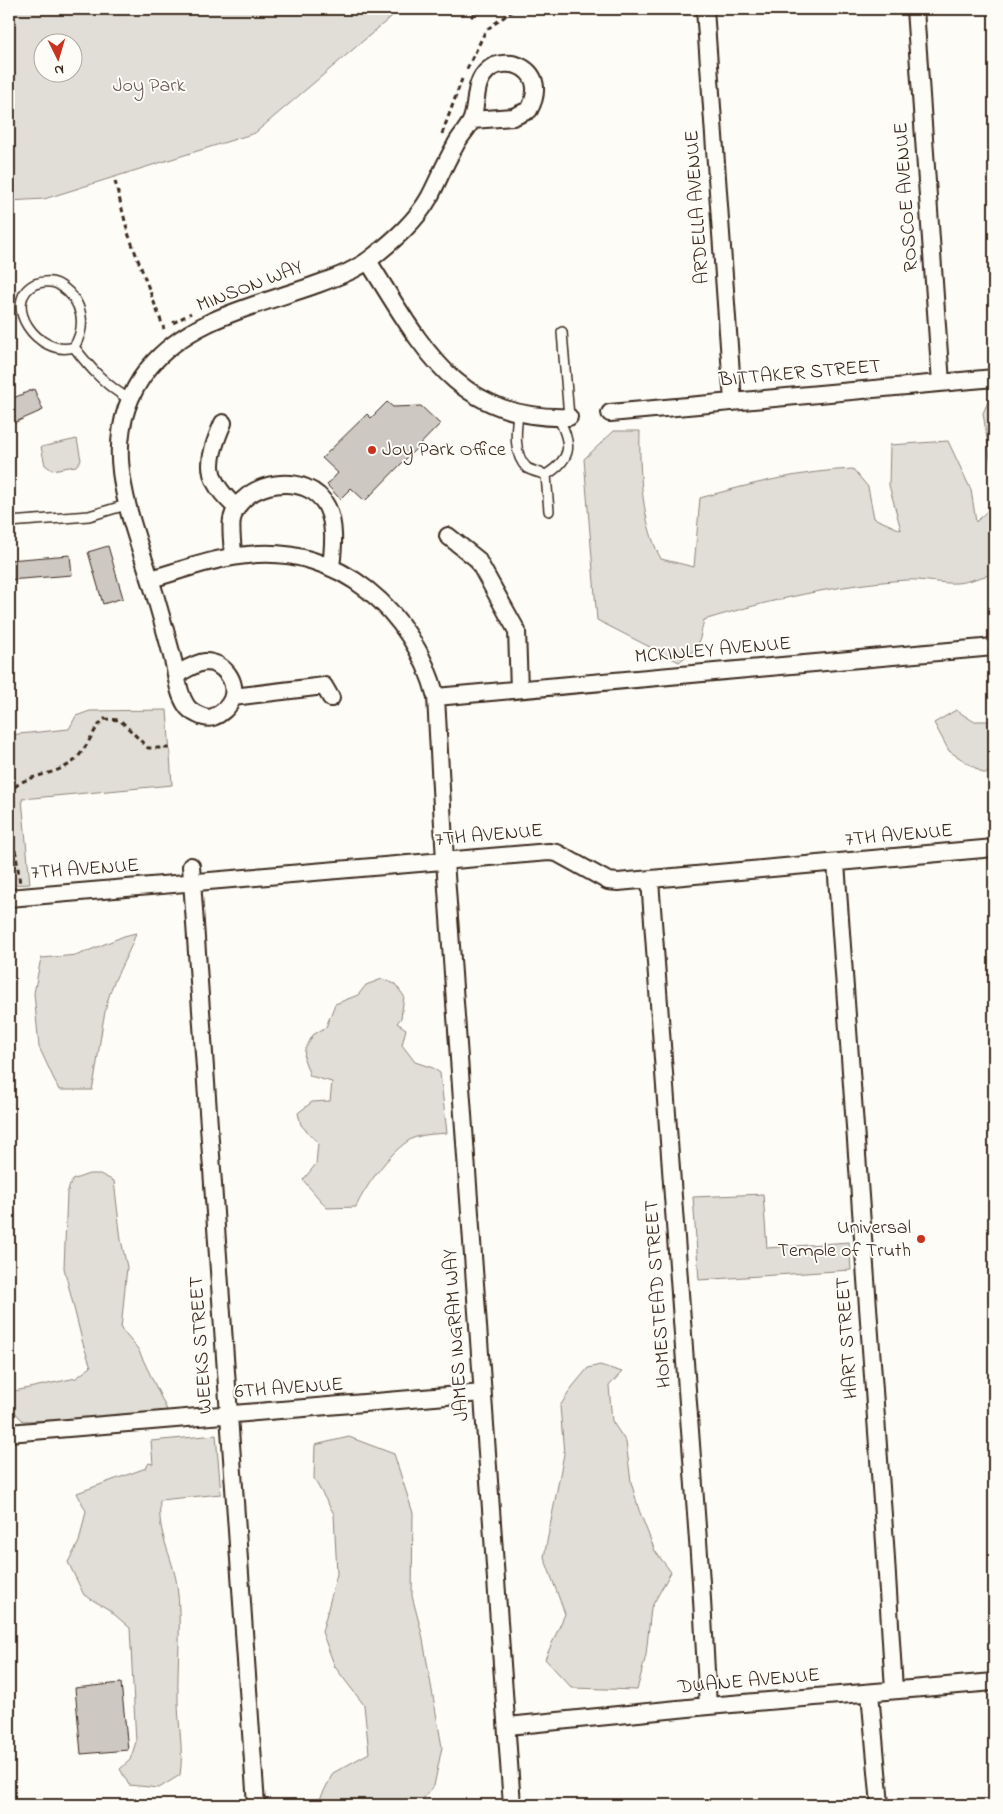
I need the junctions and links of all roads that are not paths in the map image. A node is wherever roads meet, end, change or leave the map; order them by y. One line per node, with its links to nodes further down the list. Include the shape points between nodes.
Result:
1 (704, 9): 10 (street, ARDELLA AVENUE)
2 (915, 9): 8 (street, ROSCOE AVENUE)
3 (472, 120): 4 (street, MINSON WAY, via 453,148 420,211 397,237)
4 (368, 261): 9 (street, MINSON WAY, via 341,276 200,327 164,352 139,382); 11 (street, via 433,360 466,390)
5 (562, 332): 13 (lane)
6 (74, 347): 6 (lane, via 82,315 73,299 57,284 40,283 26,289 18,300 18,311 26,328 52,348); 9 (lane, via 115,392)
7 (994, 378): 8 (street, BITTAKER STREET)
8 (941, 383): 10 (street, BITTAKER STREET)
9 (131, 400): 16 (street, MINSON WAY, via 119,446)
10 (733, 402): 12 (street, BITTAKER STREET)
11 (518, 414): 13 (street); 15 (lane, via 518,452 527,468)
12 (610, 414)
13 (564, 417): 15 (lane, via 568,452 560,466)
14 (222, 423): 17 (street, via 209,465 213,481 222,495)
15 (546, 475): 18 (lane)
16 (126, 505): 19 (lane, via 89,516); 23 (street, MINSON WAY)
17 (237, 508): 21 (street, via 232,519); 22 (street, via 247,494 272,486 299,484 313,492 326,505 331,519)
18 (549, 511)
19 (9, 522)
20 (448, 536): 26 (street, via 477,559 517,631)
21 (233, 557): 22 (street, JAMES INGRAM WAY, via 279,554); 23 (street, JAMES INGRAM WAY)
22 (331, 568): 28 (street, JAMES INGRAM WAY, via 368,589 404,626 424,660)
23 (151, 579): 25 (street, MINSON WAY)
24 (994, 647): 26 (street, MCKINLEY AVENUE)
25 (176, 675): 27 (street, via 195,664 217,664 228,673 233,684); 27 (street, MINSON WAY, via 187,707 204,718 213,717 227,708)
26 (519, 690): 28 (street, MCKINLEY AVENUE)
27 (233, 697): 29 (street, via 324,686)
28 (436, 697): 31 (street, JAMES INGRAM WAY)
29 (331, 698)
30 (994, 848): 32 (street, 7TH AVENUE)
31 (445, 861): 34 (street, 7TH AVENUE, via 549,852 557,853 608,881); 35 (street, 7TH AVENUE); 37 (street, JAMES INGRAM WAY)
32 (836, 863): 34 (street, 7TH AVENUE); 41 (street, HART STREET)
33 (191, 866): 35 (street, WEEKS STREET)
34 (650, 880): 43 (street, HOMESTEAD STREET)
35 (192, 883): 36 (street, 7TH AVENUE); 38 (street, WEEKS STREET)
36 (9, 898)
37 (482, 1393): 38 (street, 6TH AVENUE); 44 (street, JAMES INGRAM WAY)
38 (228, 1415): 39 (street, 6TH AVENUE); 45 (street, WEEKS STREET)
39 (9, 1433)
40 (994, 1682): 41 (street, DUANE AVENUE)
41 (894, 1690): 42 (street, DUANE AVENUE)
42 (870, 1693): 43 (street, DUANE AVENUE); 47 (street)
43 (708, 1706): 44 (street, DUANE AVENUE)
44 (508, 1726): 46 (street, JAMES INGRAM WAY)
45 (256, 1805)
46 (512, 1805)
47 (880, 1805)

